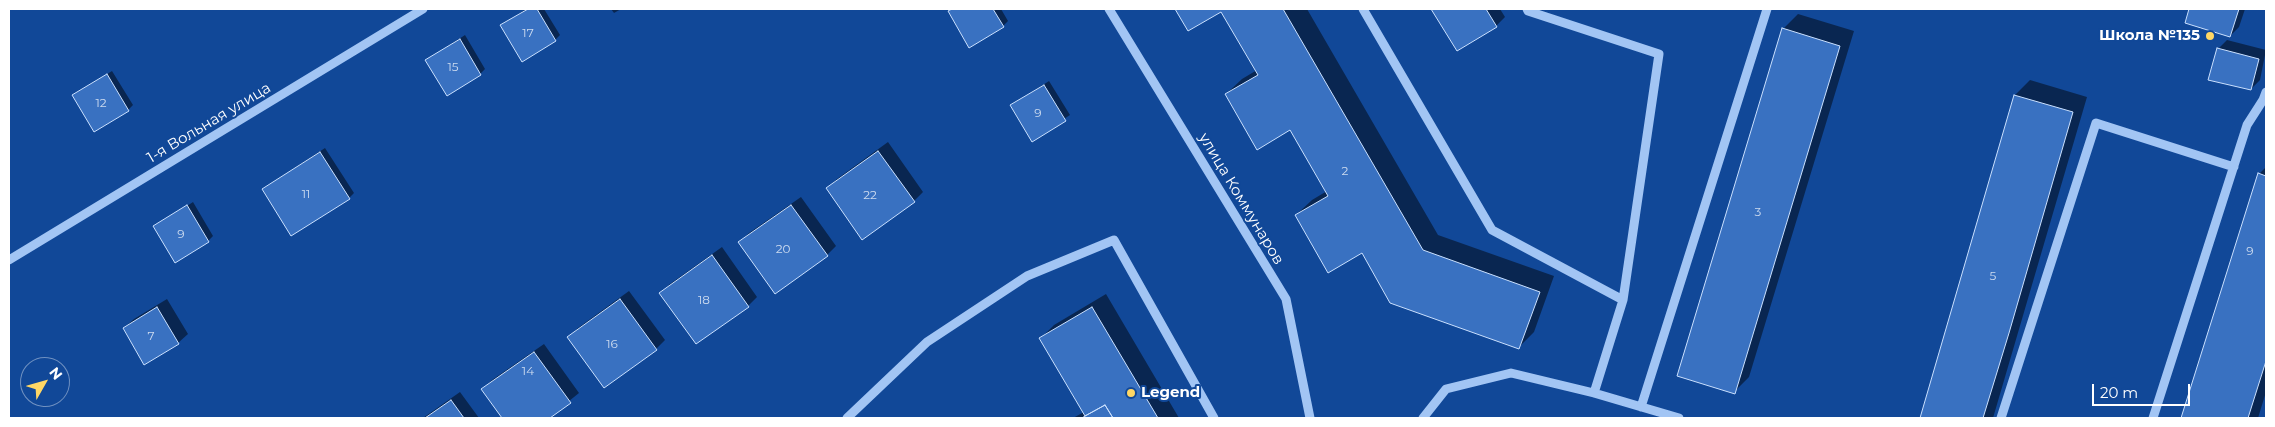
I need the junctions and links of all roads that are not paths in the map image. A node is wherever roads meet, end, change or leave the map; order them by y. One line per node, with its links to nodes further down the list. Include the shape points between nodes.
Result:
1 (423, 9): 8 (street, 1-я Вольная улица)
2 (1109, 9): 14 (street, улица Коммунаров, via 1286,299)
3 (1363, 9): 9 (street, via 1492,230)
4 (1527, 9): 9 (street, via 1659,54)
5 (1767, 9): 11 (street)
6 (2266, 92): 7 (street, via 2248,125)
7 (2234, 167): 17 (street, via 2096,123); 18 (street)
8 (9, 260)
9 (1623, 300): 10 (street)
10 (1594, 393): 11 (street); 15 (street, via 1511,374 1446,389)
11 (1640, 407): 16 (street)
12 (847, 418): 13 (street, via 927,342 1027,276 1114,240)
13 (1214, 418)
14 (1310, 418)
15 (1423, 418)
16 (1679, 418)
17 (2001, 418)
18 (2152, 418)

